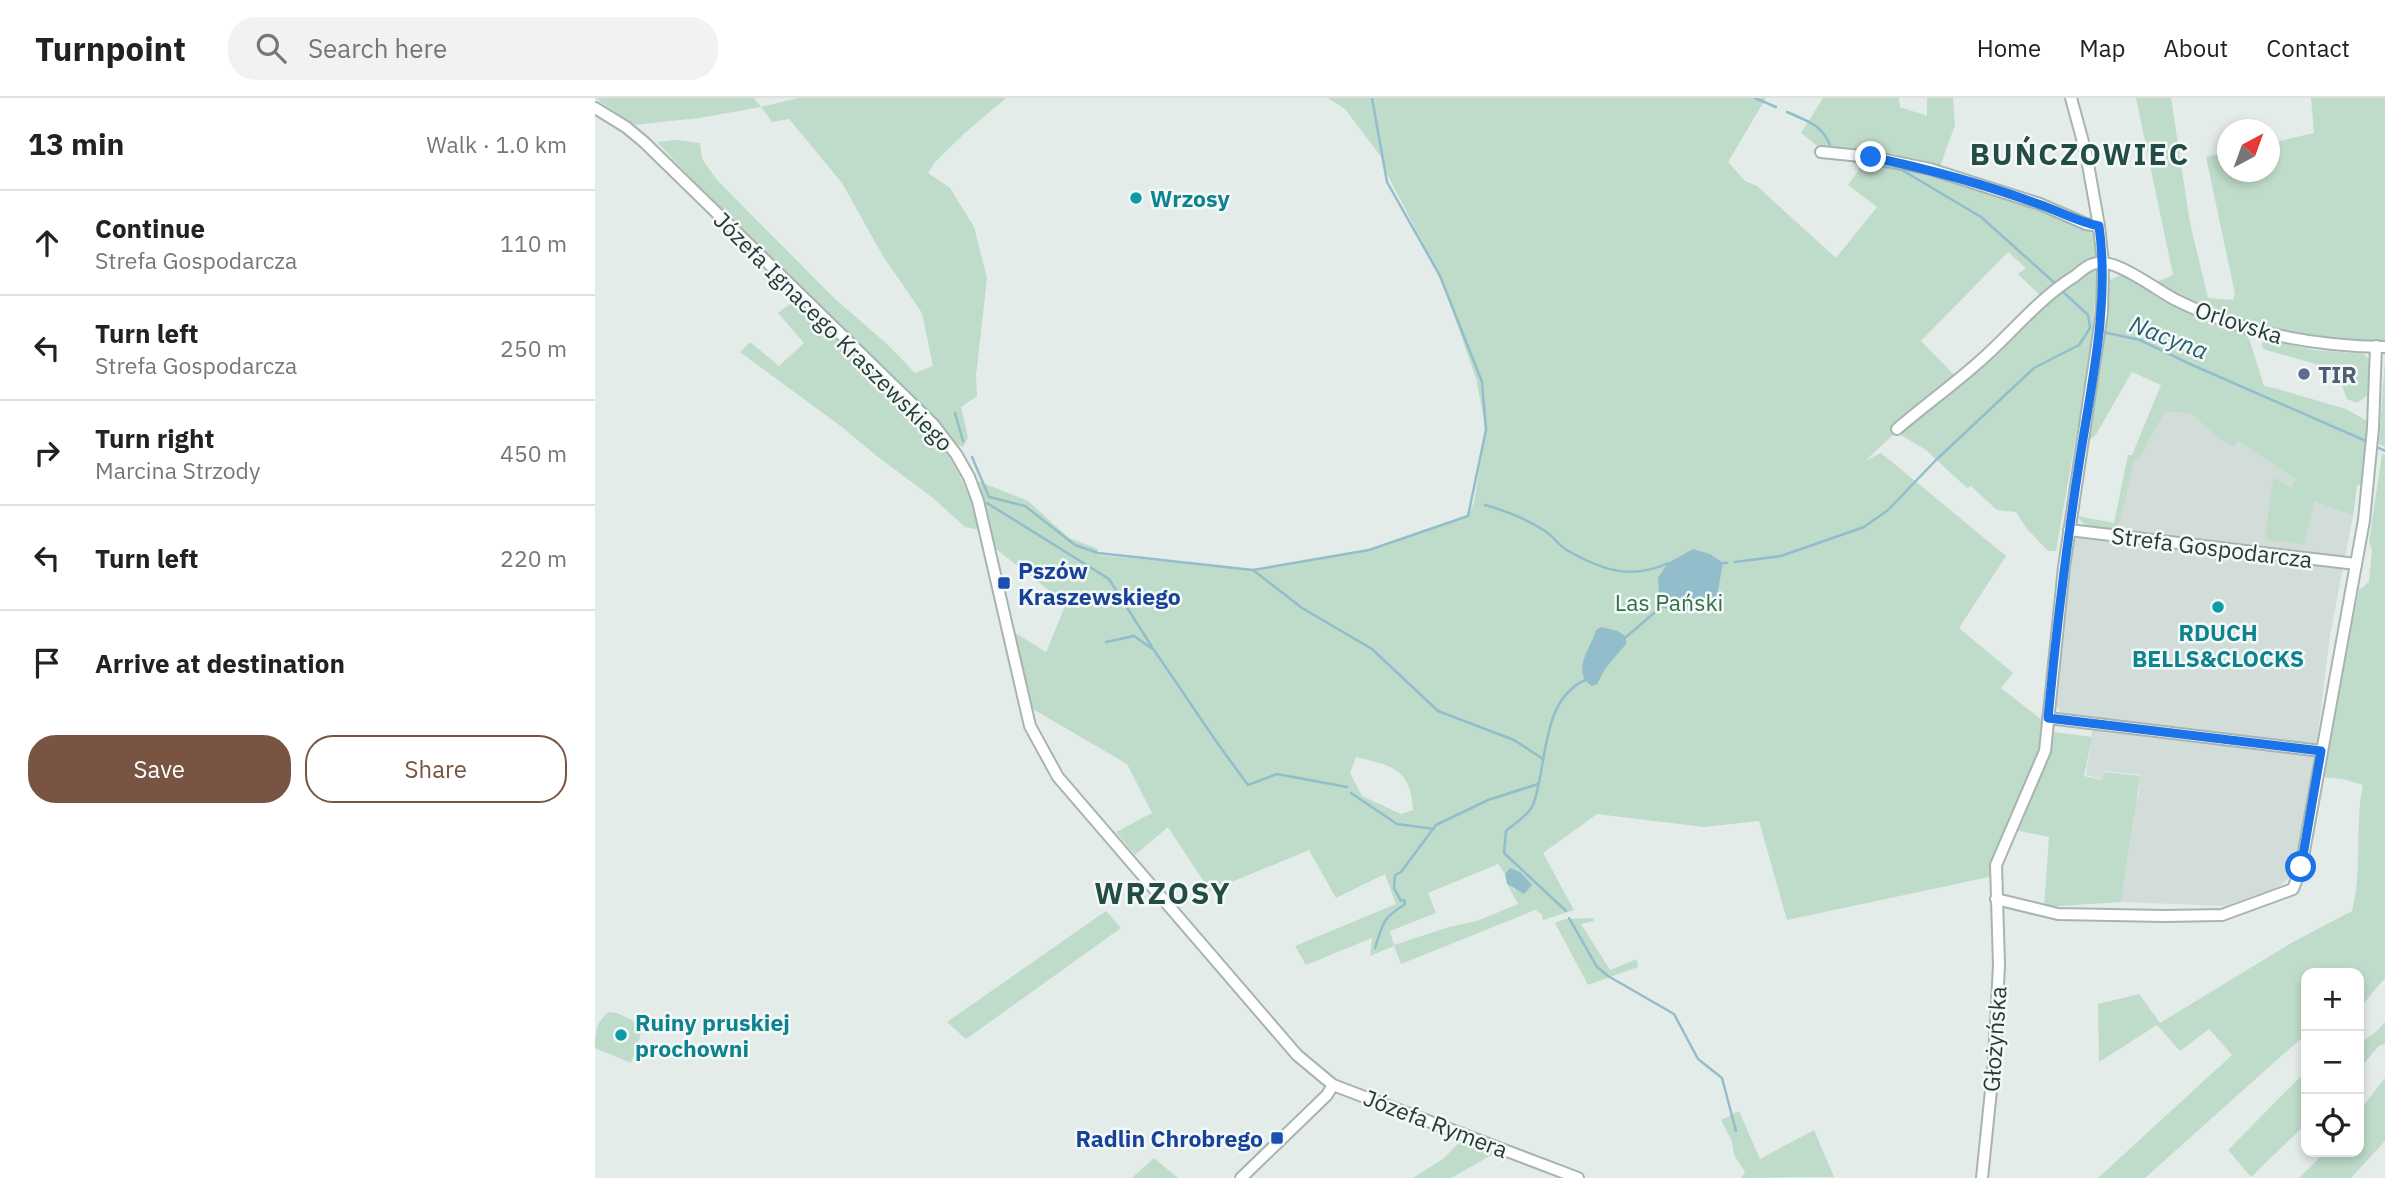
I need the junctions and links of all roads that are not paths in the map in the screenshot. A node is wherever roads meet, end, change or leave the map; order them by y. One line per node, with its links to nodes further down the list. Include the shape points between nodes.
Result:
1 (2071, 98): 4 (street, Głożyńska)
2 (595, 108): 13 (street, Józefa Ignacego Kraszewskiego, via 626,127 662,159 946,439 978,501 1030,726 1047,761 1297,1055)
3 (1821, 152): 4 (street, via 1930,169)
4 (2099, 226): 5 (street, Głożyńska)
5 (2103, 263): 6 (street, Orlovska, via 2248,329 2336,346); 7 (street, via 2094,263 2058,287 1980,361); 8 (street, Głożyńska, via 2099,338)
6 (2380, 346): 9 (street)
7 (1897, 429)
8 (2069, 530): 9 (street, Strefa Gospodarcza); 10 (street, Głożyńska)
9 (2356, 564): 11 (street)
10 (2048, 718): 11 (street); 12 (street, Głożyńska, via 2045,751 1996,865)
11 (2321, 751): 12 (street, via 2301,867 2293,888 2222,915 2058,914)
12 (1996, 895): 16 (street, Głożyńska, via 1999,943 1994,1061)
13 (1333, 1085): 14 (street); 15 (street, Józefa Rymera)
14 (1241, 1178)
15 (1578, 1178)
16 (1982, 1178)

